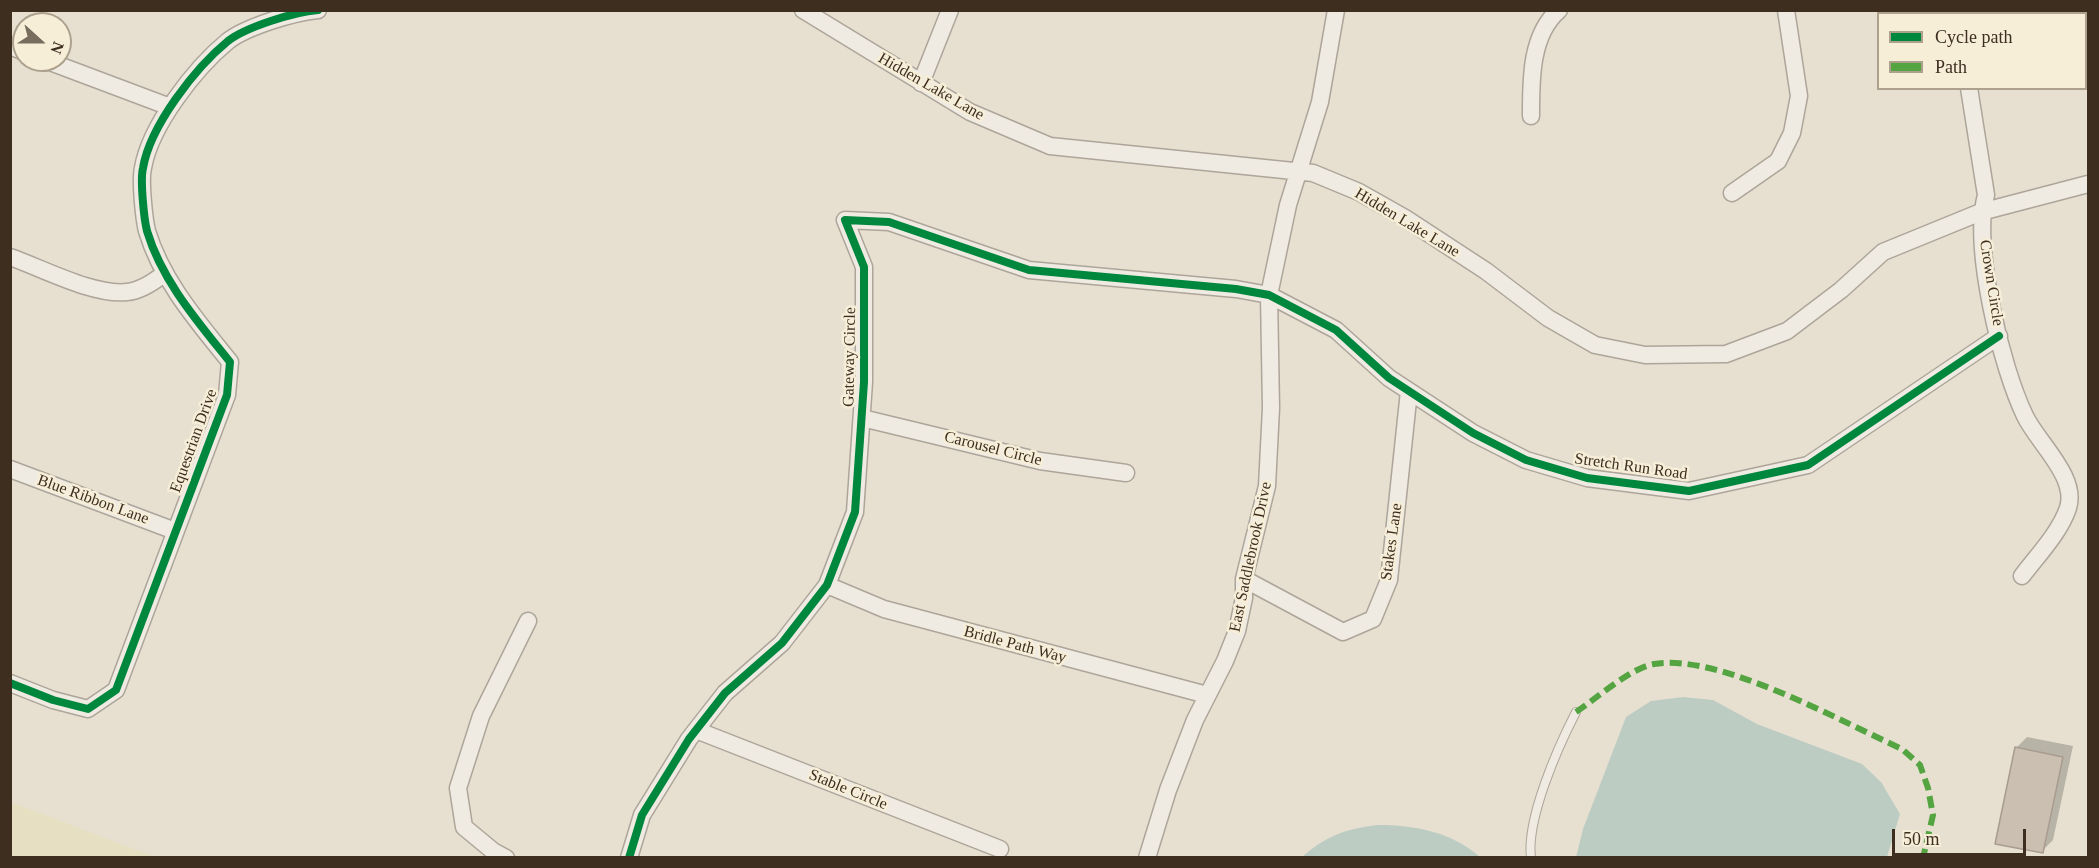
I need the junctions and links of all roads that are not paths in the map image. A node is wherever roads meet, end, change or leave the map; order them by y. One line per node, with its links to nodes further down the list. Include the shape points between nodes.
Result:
1 (318, 10): 10 (street, Equestrian Drive, via 282,16 229,40)
2 (803, 10): 8 (street, Hidden Lake Lane)
3 (950, 10): 8 (street)
4 (1336, 10): 12 (street, East Saddlebrook Drive, via 1320,102)
5 (1559, 10): 11 (street, via 1547,21 1531,73)
6 (1786, 10): 14 (street, via 1799,96 1792,133 1778,161)
7 (72, 70): 10 (street)
8 (921, 83): 12 (street, Hidden Lake Lane, via 970,112 1050,146)
9 (1969, 90): 15 (street, Crown Circle, via 1986,195)
10 (170, 107): 17 (street, Equestrian Drive, via 142,168 147,230)
11 (1531, 116)
12 (1297, 172): 15 (street, Hidden Lake Lane, via 1313,173 1359,192 1405,218 1548,318 1595,345 1645,355 1726,354 1787,331 1883,252); 18 (street, East Saddlebrook Drive)
13 (2088, 184): 15 (street, Hidden Lake Lane)
14 (1732, 193)
15 (1981, 212): 19 (street, Crown Circle)
16 (10, 257): 17 (street, via 102,290 128,292)
17 (165, 273): 24 (street, Equestrian Drive, via 230,362 227,395)
18 (1269, 295): 20 (street, Stretch Run Road, via 1336,330); 21 (street, Gateway Circle, via 1029,270 889,222 845,220 864,267); 26 (street, East Saddlebrook Drive, via 1271,408 1267,486)
19 (1998, 336): 20 (street, Stretch Run Road, via 1808,465 1689,491 1587,478 1526,460 1473,433); 25 (street, Crown Circle, via 2025,416 2065,473 2069,506)
20 (1409, 391): 26 (street, Stakes Lane, via 1389,580 1373,619 1343,632)
21 (862, 418): 23 (street, Carousel Circle, via 1040,461); 27 (street, Gateway Circle, via 855,512)
22 (10, 469): 24 (street, Blue Ribbon Lane)
23 (1126, 473)
24 (175, 531): 29 (street, Equestrian Drive, via 116,690 88,709)
25 (2022, 576)
26 (1245, 579): 30 (street, East Saddlebrook Drive, via 1237,631)
27 (827, 585): 30 (street, Bridle Path Way, via 884,609); 32 (street, Gateway Circle, via 782,643 725,693)
28 (528, 621): 34 (street, via 482,716 458,788 464,827)
29 (10, 683)
30 (1207, 695): 36 (street, East Saddlebrook Drive, via 1168,790)
31 (1576, 712): 37 (lane, via 1534,819 1529,842)
32 (696, 730): 33 (street, Stable Circle); 35 (street, Gateway Circle, via 642,815)
33 (1000, 849)
34 (506, 858)
35 (629, 858)
36 (1147, 858)
37 (1531, 858)

